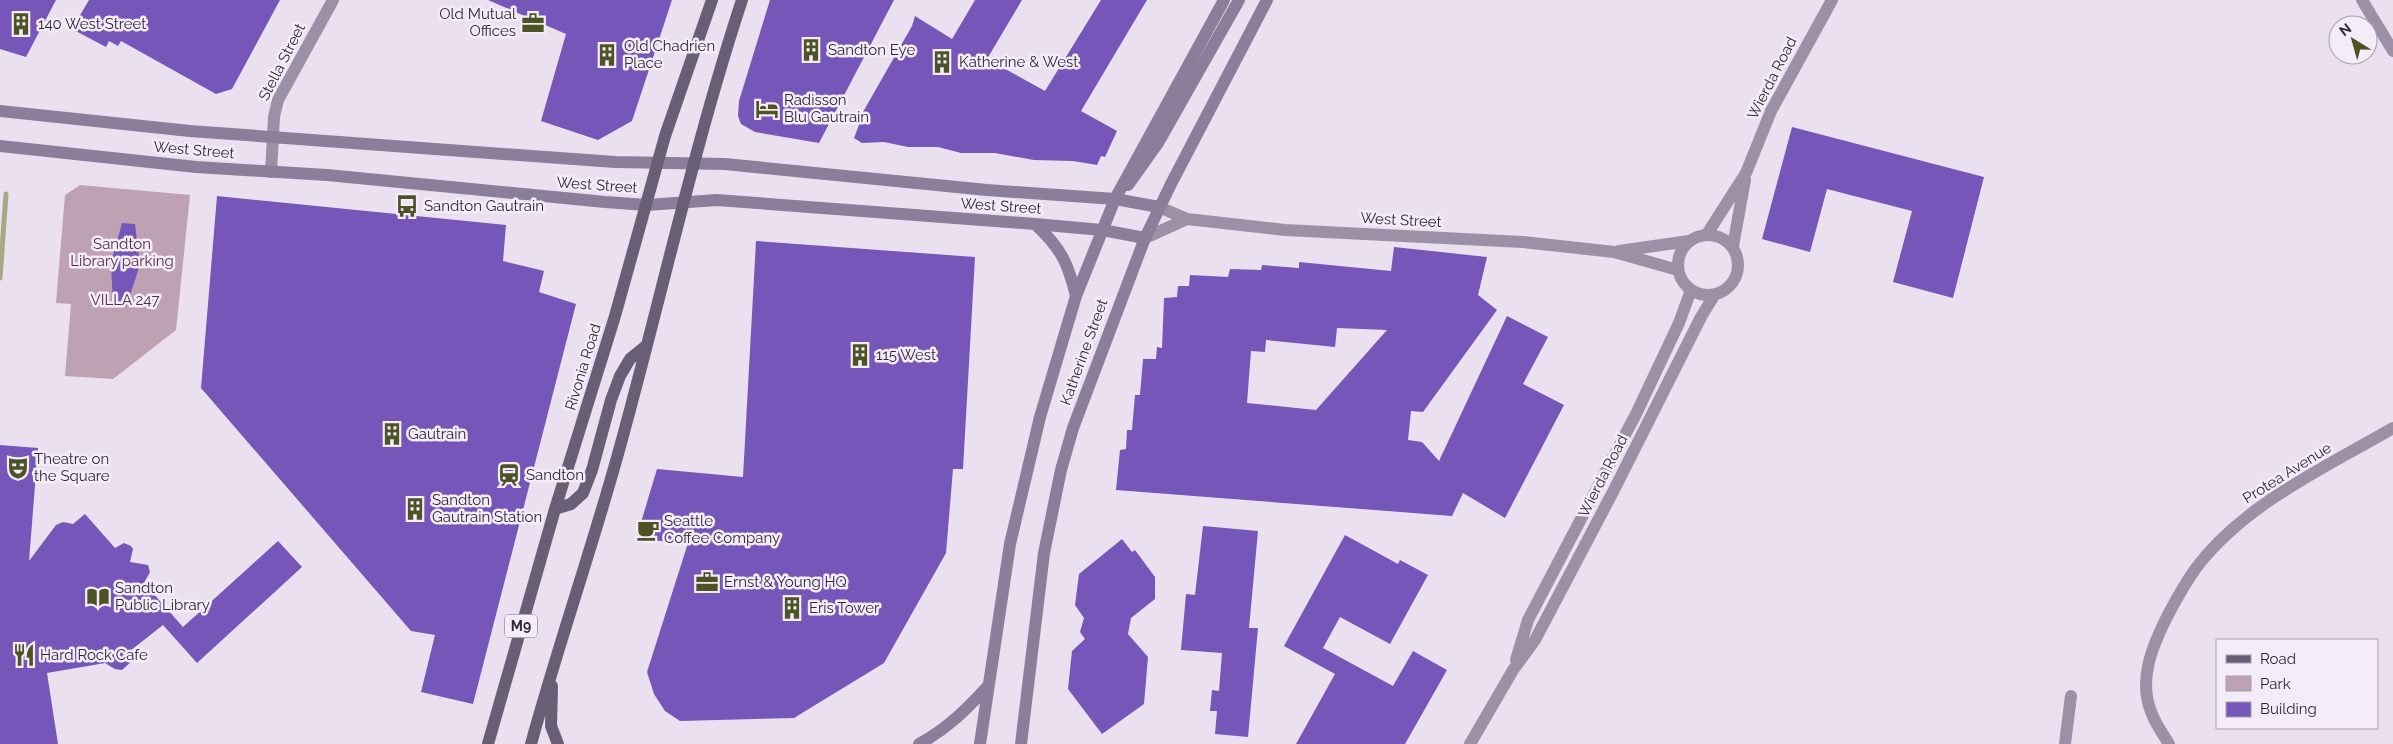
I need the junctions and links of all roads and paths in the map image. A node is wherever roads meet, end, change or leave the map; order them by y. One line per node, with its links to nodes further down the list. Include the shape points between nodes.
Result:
1 (333, 0): 11 (street, Stella Street, via 278,100)
2 (712, 0): 13 (main road, Rivonia Road / M9)
3 (742, 0): 14 (main road)
4 (1224, 0): 17 (street, Katherine Street)
5 (1239, 0): 17 (street, via 1145,164)
6 (1267, 0): 20 (street, Katherine Street)
7 (1832, 0): 16 (street, Wierda Road, via 1771,112)
8 (2362, 0): 9 (street)
9 (2393, 51)
10 (0, 112): 11 (street, West Street, via 190,131)
11 (272, 135): 13 (street, West Street, via 606,161); 15 (street, Stella Street)
12 (0, 146): 15 (street, West Street)
13 (658, 162): 14 (street, West Street); 19 (main road, Rivonia Road / M9)
14 (694, 162): 17 (street, West Street); 18 (main road)
15 (271, 172): 19 (street, West Street)
16 (1746, 173): 24 (street, Wierda Road); 27 (street, Wierda Road)
17 (1115, 199): 20 (street, West Street); 23 (street, Katherine Street)
18 (684, 203): 19 (street, West Street); 22 (street, West Street, via 717,200); 33 (main road)
19 (647, 204): 37 (main road, Rivonia Road / M9)
20 (1159, 207): 21 (street, West Street); 25 (street, Katherine Street)
21 (1188, 219): 25 (street); 28 (street, West Street, via 1285,230 1523,242)
22 (1035, 224): 23 (street, West Street); 32 (street, via 1063,255)
23 (1102, 230): 25 (street, West Street); 32 (street, Katherine Street)
24 (1707, 234): 26 (street); 27 (street, via 1717,235)
25 (1145, 238): 49 (street, Katherine Street, via 1073,428 1061,470 1044,553)
26 (1689, 241): 28 (street, West Street); 29 (street, via 1681,252)
27 (1732, 246): 31 (street, via 1737,254 1738,272 1725,290)
28 (1614, 252): 29 (street, West Street)
29 (1678, 270): 30 (street)
30 (1691, 290): 31 (street); 35 (street, Wierda Road, via 1636,414)
31 (1715, 294): 36 (street, Wierda Road)
32 (1076, 296): 42 (street, Katherine Street, via 1040,417 1010,544)
33 (646, 346): 37 (main road, via 630,359 620,376 583,493 571,504); 40 (main road, via 618,453)
34 (2393, 428): 52 (street, Protea Avenue, via 2265,503 2237,524 2196,568 2161,628 2147,669 2146,687 2152,714)
35 (1600, 480): 36 (street); 38 (street, Wierda Road)
36 (1616, 488): 39 (street, Wierda Road)
37 (555, 509): 44 (main road, Rivonia Road / M9)
38 (1560, 560): 39 (street); 41 (street, Wierda Road, via 1524,629)
39 (1574, 566): 41 (street, Wierda Road, via 1535,640)
40 (553, 664): 45 (main road); 46 (main road, via 551,726)
41 (1513, 670): 50 (street, Wierda Road)
42 (988, 686): 47 (street, via 965,712); 48 (street, Katherine Street)
43 (2071, 696): 51 (street)
44 (488, 744)
45 (531, 744)
46 (558, 744)
47 (919, 744)
48 (980, 744)
49 (1021, 744)
50 (1470, 744)
51 (2065, 744)
52 (2169, 744)

